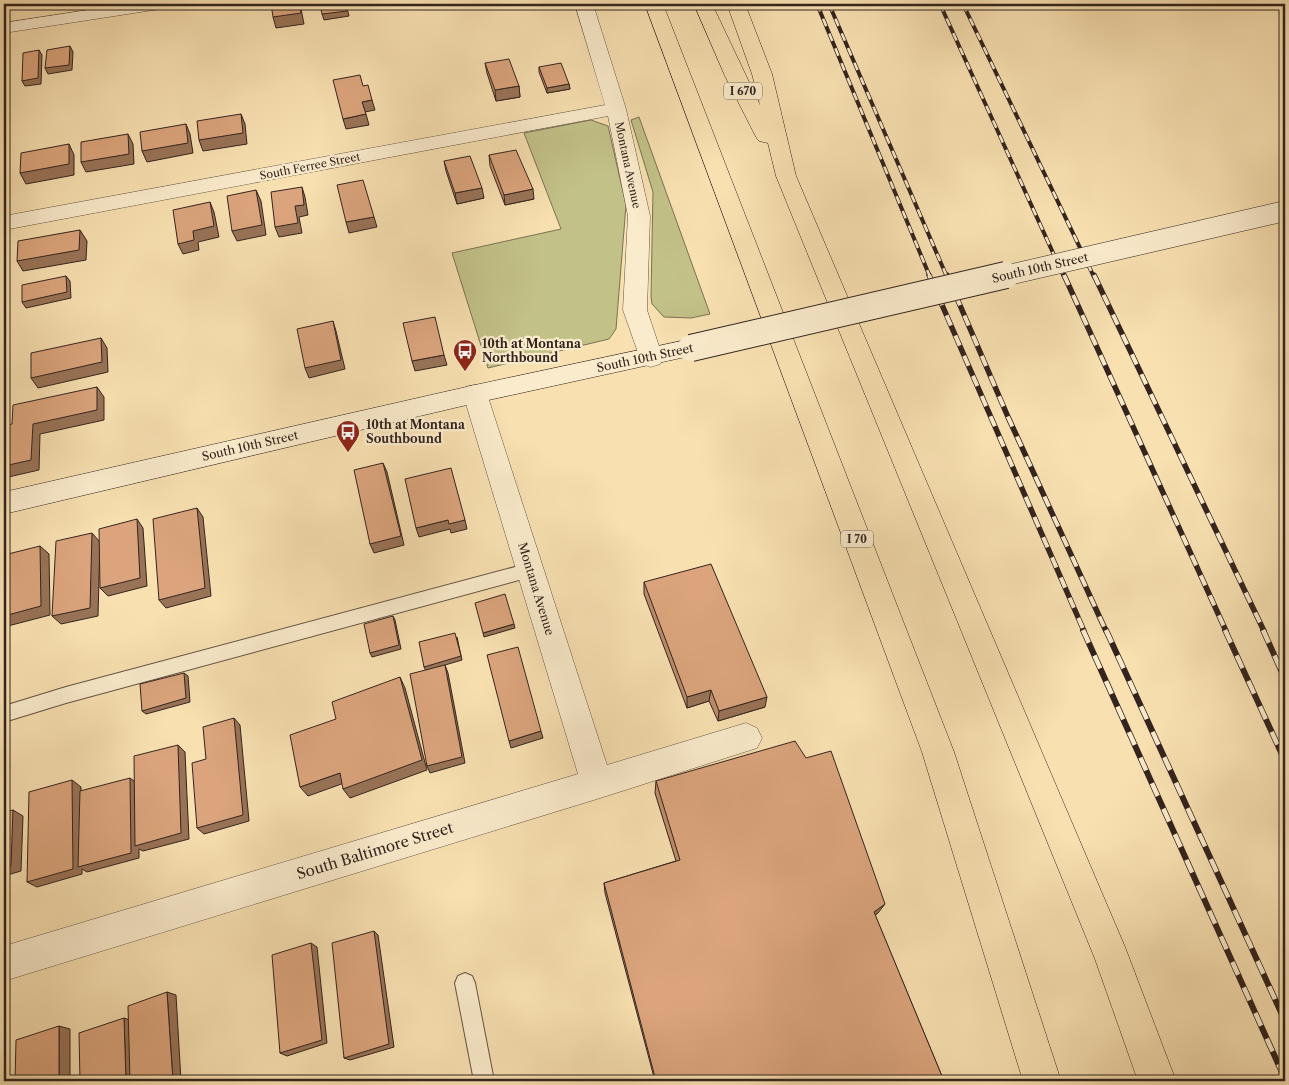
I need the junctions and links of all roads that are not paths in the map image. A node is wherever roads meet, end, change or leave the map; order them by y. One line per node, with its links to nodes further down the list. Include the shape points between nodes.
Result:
1 (160, 4): 6 (street)
2 (584, 4): 7 (street, Montana Avenue)
3 (654, 4): 21 (highway, I 70, via 938,752)
4 (703, 4): 8 (highway, I 670)
5 (736, 4): 8 (highway, via 762,74)
6 (4, 28)
7 (616, 109): 10 (street, South Ferree Street); 11 (street, Montana Avenue, via 639,216 635,310)
8 (786, 176): 22 (highway, via 1113,959)
9 (1285, 211): 11 (street, South 10th Street, bridge)
10 (4, 223)
11 (652, 358): 12 (street, South 10th Street)
12 (475, 394): 13 (street, South 10th Street); 14 (street, Montana Avenue)
13 (4, 503)
14 (530, 570): 15 (lane); 17 (street, Montana Avenue)
15 (4, 714)
16 (746, 738): 17 (street, South Baltimore Street)
17 (597, 784): 18 (street, South Baltimore Street)
18 (4, 964)
19 (465, 983): 20 (lane)
20 (484, 1081)
21 (1042, 1081)
22 (1157, 1081)

